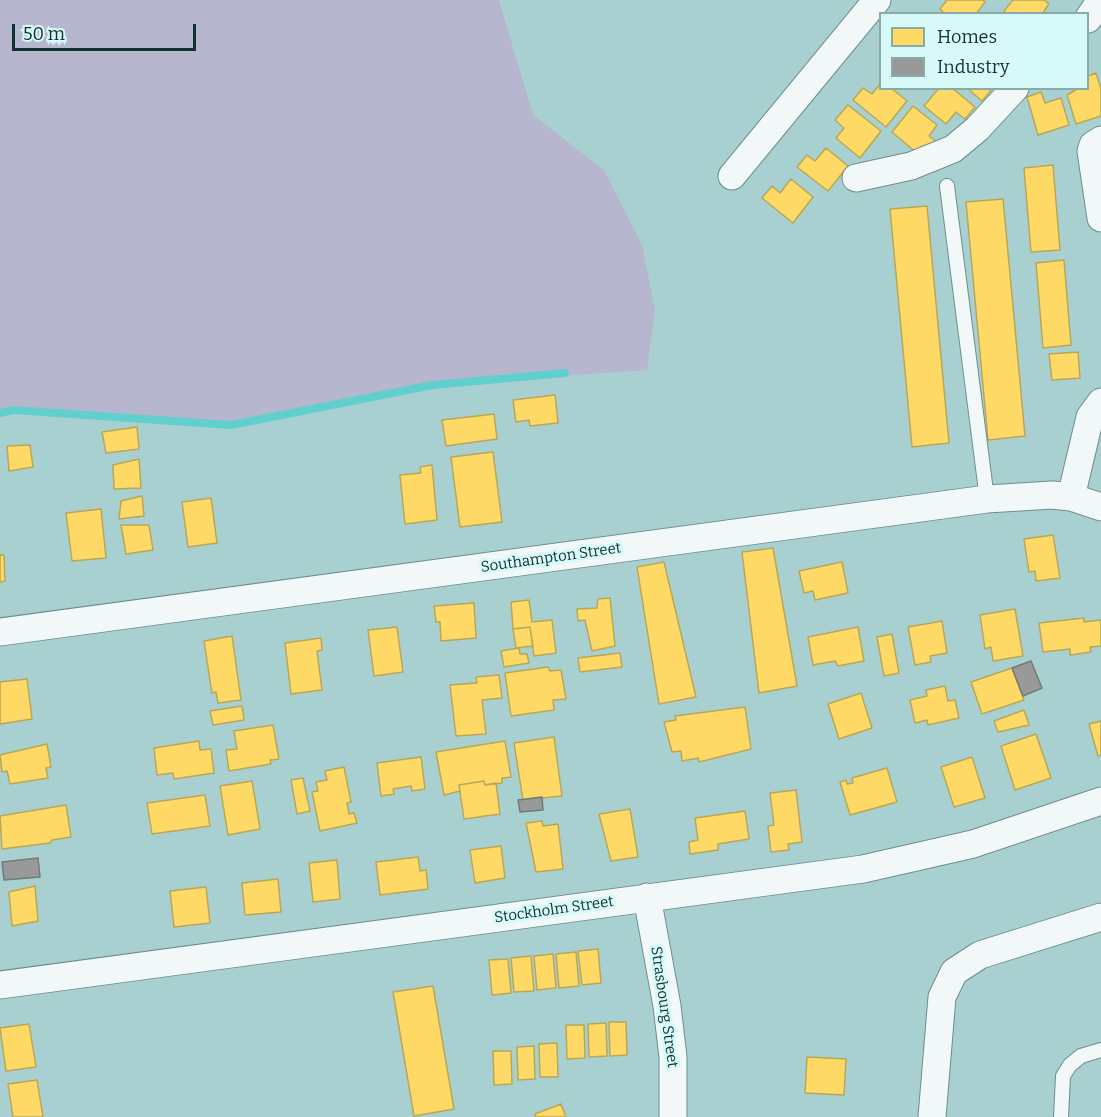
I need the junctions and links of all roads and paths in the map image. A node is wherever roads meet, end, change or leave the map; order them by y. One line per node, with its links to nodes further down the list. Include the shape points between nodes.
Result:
1 (877, 0): 6 (street)
2 (1101, 0): 3 (street)
3 (1089, 18)
4 (1013, 90): 7 (street, via 953,149 911,166)
5 (1101, 140): 9 (street, via 1091,151)
6 (732, 176)
7 (856, 178)
8 (946, 186): 12 (lane)
9 (1101, 218)
10 (1101, 402): 11 (street, via 1090,417)
11 (1071, 497): 12 (street, Southampton Street); 13 (street, Southampton Street)
12 (987, 499): 14 (street, Southampton Street)
13 (1101, 507)
14 (0, 632)
15 (1101, 801): 16 (street, Stockholm Street, via 927,857)
16 (647, 897): 18 (street, Stockholm Street); 20 (street, Strasbourg Street, via 673,1057)
17 (1101, 917): 21 (street, via 980,955 954,972 942,997)
18 (0, 985)
19 (1101, 1050): 22 (lane, via 1081,1056 1070,1065 1064,1076)
20 (673, 1117)
21 (932, 1117)
22 (1061, 1117)

